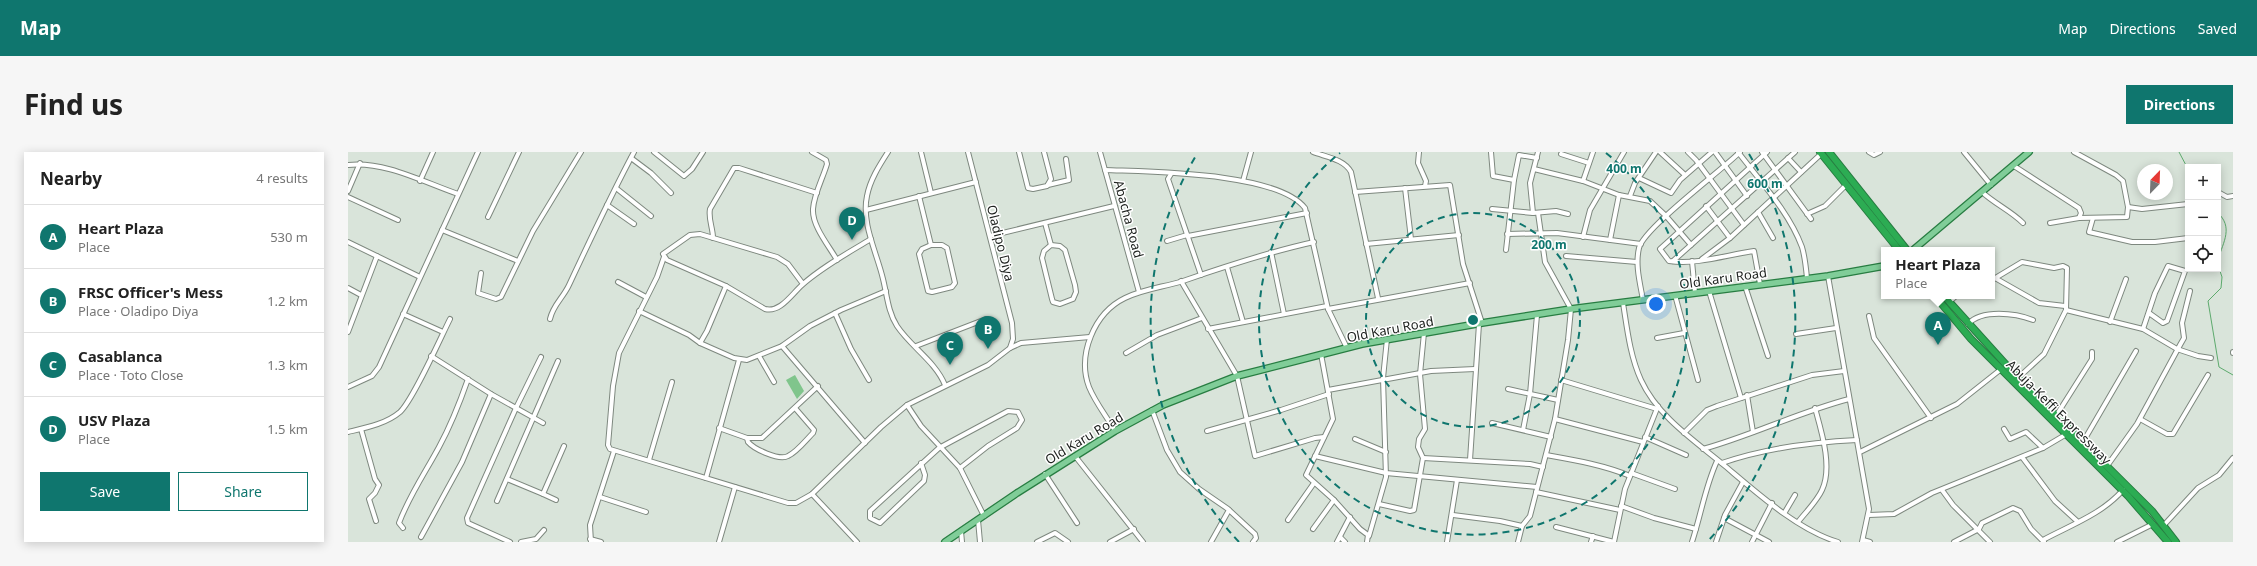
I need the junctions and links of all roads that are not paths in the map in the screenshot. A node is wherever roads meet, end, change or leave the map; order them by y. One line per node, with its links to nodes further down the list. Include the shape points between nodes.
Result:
1 (433, 152): 61 (street)
2 (478, 152): 81 (street)
3 (519, 152): 106 (street)
4 (581, 152): 150 (street, via 546,208)
5 (634, 152): 38 (street)
6 (654, 152): 7 (street, via 684,176)
7 (703, 152)
8 (812, 152): 78 (street, via 826,160 827,164)
9 (888, 152): 97 (street, via 871,182 866,197)
10 (921, 152): 79 (street)
11 (968, 152): 64 (street, Oladipo Diya)
12 (1019, 152): 66 (street, via 1028,188)
13 (1044, 152): 66 (street, via 1050,180)
14 (1100, 152): 50 (street, Abacha Road)
15 (1251, 152): 62 (street)
16 (1313, 152): 75 (street, via 1348,166)
17 (1419, 152): 69 (street, via 1418,163 1426,181)
18 (1491, 152): 59 (street, via 1493,176)
19 (1538, 152): 39 (street)
20 (1592, 152): 42 (street)
21 (1624, 152): 73 (street)
22 (1656, 152): 56 (street)
23 (1660, 152): 55 (street)
24 (1688, 152): 43 (street)
25 (1712, 152): 43 (street)
26 (1715, 152): 46 (street)
27 (1795, 152): 40 (street)
28 (1829, 152): 141 (highway)
29 (1870, 152): 30 (street, via 1874,155)
30 (1880, 152)
31 (1964, 152): 68 (street)
32 (2029, 152): 47 (main road)
33 (2074, 152): 94 (street, via 2123,181)
34 (1739, 153): 46 (street); 48 (street)
35 (1764, 153): 48 (street); 51 (street)
36 (1821, 153): 52 (street); 67 (highway)
37 (1561, 154): 42 (street)
38 (630, 158): 71 (street); 77 (street, via 651,173)
39 (1536, 158): 49 (street); 59 (street, via 1520,154)
40 (1788, 158): 51 (street); 52 (street)
41 (1066, 159): 66 (street, via 1069,180)
42 (1589, 163): 63 (street)
43 (1698, 163): 55 (street); 58 (street)
44 (360, 164): 45 (street); 61 (street, via 382,166); 74 (street)
45 (348, 165)
46 (1726, 166): 58 (street); 60 (street)
47 (2014, 166): 68 (main road); 107 (street, via 2078,208)
48 (1750, 168): 60 (street); 65 (street)
49 (1534, 169): 63 (street); 101 (street, via 1530,183)
50 (1105, 170): 53 (street); 92 (street, Abacha Road)
51 (1775, 171): 65 (street); 70 (street)
52 (1801, 172): 70 (street)
53 (1161, 173): 54 (street); 57 (street)
54 (1171, 174): 57 (street); 62 (street)
55 (1685, 175): 56 (street, via 1670,193)
56 (1639, 178): 85 (street)
57 (1168, 179): 121 (street)
58 (1710, 179): 80 (street); 105 (street)
59 (1514, 180): 98 (street)
60 (1735, 180): 80 (street); 86 (street)
61 (420, 181): 81 (street)
62 (1243, 181): 100 (street, via 1292,196 1300,201)
63 (1583, 181): 73 (street)
64 (976, 182): 79 (street); 123 (street, Oladipo Diya)
65 (1761, 184): 86 (street); 89 (street)
66 (1048, 185)
67 (1846, 185): 103 (street, via 1825,206); 140 (highway)
68 (1991, 185): 76 (main road)
69 (1425, 186): 72 (street); 122 (street, via 1450,185)
70 (1786, 186): 89 (street); 103 (street)
71 (616, 188): 91 (street); 104 (street)
72 (1405, 188): 75 (street); 130 (street)
73 (1601, 189): 83 (street); 124 (street, via 1590,210)
74 (348, 192)
75 (1355, 192): 135 (street)
76 (1982, 192): 113 (street); 142 (main road)
77 (671, 193)
78 (817, 193): 125 (street, via 734,168 710,209); 148 (street, via 813,209 814,219)
79 (931, 193): 84 (street)
80 (1721, 193): 93 (street); 95 (street)
81 (458, 194): 117 (street)
82 (2221, 194): 87 (street, via 2227,197)
83 (1618, 195): 85 (street); 131 (street)
84 (920, 196): 97 (street); 137 (street)
85 (1630, 196): 105 (street, via 1650,201)
86 (1747, 196): 95 (street)
87 (2233, 196)
88 (348, 197): 110 (street)
89 (1773, 198): 99 (street); 160 (street, via 1802,248)
90 (2185, 204): 94 (street, via 2142,209)
91 (607, 205): 115 (street); 199 (street, via 563,297 553,307)
92 (1114, 206): 112 (street); 175 (street, Abacha Road)
93 (1706, 206): 111 (street); 118 (street)
94 (2128, 207): 108 (street, via 2127,217)
95 (1732, 208): 111 (street); 116 (street)
96 (1492, 209): 98 (street)
97 (866, 210): 129 (street)
98 (1510, 211): 101 (street); 119 (street)
99 (1758, 212): 116 (street); 127 (street)
100 (1307, 213): 121 (street); 134 (street)
101 (1536, 213): 102 (street, via 1556,211); 120 (street)
102 (1568, 214)
103 (1807, 214): 109 (street)
104 (651, 216)
105 (1666, 216): 118 (street); 136 (street, via 1646,235)
106 (488, 217)
107 (2079, 218): 108 (street); 114 (street)
108 (2093, 218): 128 (street, via 2089,232 2122,240 2155,242)
109 (1811, 219)
110 (398, 220)
111 (1718, 221): 126 (street); 139 (street)
112 (1046, 223): 123 (street); 138 (street)
113 (2023, 223)
114 (2050, 223)
115 (634, 224)
116 (1744, 225): 126 (street)
117 (442, 230): 150 (street); 159 (street)
118 (1678, 231): 139 (street); 151 (street, via 1660,249)
119 (1507, 234): 120 (street); 143 (street)
120 (1540, 234): 124 (street, via 1557,233); 189 (street, via 1545,262)
121 (1188, 235): 132 (street); 157 (street)
122 (1459, 235): 130 (street); 166 (street, via 1463,264)
123 (990, 236): 216 (street, Oladipo Diya, via 1012,323)
124 (1583, 237): 131 (street)
125 (713, 238): 147 (street, via 700,234 690,235 665,251); 167 (street, via 777,257 788,264)
126 (1730, 238): 149 (street)
127 (1773, 238)
128 (2185, 238)
129 (871, 239): 148 (street); 172 (street)
130 (1412, 240): 135 (street)
131 (1610, 240): 136 (street)
132 (1167, 241)
133 (348, 242): 145 (street)
134 (1314, 242): 144 (street); 187 (street)
135 (1366, 244): 180 (street)
136 (1641, 244): 153 (street)
137 (931, 245): 137 (street, via 922,249 919,254 928,291 932,292 952,287 955,283 946,248 942,245)
138 (1051, 245): 138 (street, via 1044,251 1042,258 1052,299 1060,304 1073,299 1075,285 1065,250 1060,246)
139 (1691, 245): 151 (street)
140 (1897, 247)
141 (1905, 247)
142 (1917, 247)
143 (1506, 250)
144 (1271, 252): 154 (street); 194 (street)
145 (377, 256): 159 (street); 177 (street)
146 (1566, 256): 153 (street)
147 (664, 257): 169 (street); 179 (street, via 657,278)
148 (837, 260): 167 (street)
149 (1701, 260): 152 (street); 168 (street, via 1754,251)
150 (518, 261): 156 (street, via 506,289 499,298 478,293)
151 (1673, 261): 152 (street)
152 (1692, 261): 176 (street)
153 (1638, 262): 184 (street)
154 (1227, 267): 157 (street); 202 (street)
155 (1881, 267): 158 (main road, Old Karu Road)
156 (481, 273)
157 (1200, 275): 164 (street)
158 (1828, 276): 160 (main road, Old Karu Road); 206 (street)
159 (420, 277): 193 (street)
160 (1807, 278): 168 (main road, Old Karu Road)
161 (1995, 278): 188 (street, via 2022,262 2054,268 2066,266)
162 (2126, 279): 203 (street)
163 (1995, 280): 188 (street, via 2039,303)
164 (1181, 281): 175 (street); 197 (street)
165 (618, 282): 179 (street)
166 (1470, 283): 180 (street); 204 (street)
167 (803, 284): 169 (street, via 778,309 771,310)
168 (1760, 284): 170 (main road, Old Karu Road)
169 (726, 286): 218 (street)
170 (1745, 286): 173 (main road, Old Karu Road); 231 (street)
171 (348, 288): 177 (street)
172 (886, 291): 191 (street); 221 (street, via 890,311 897,326)
173 (1709, 291): 176 (main road, Old Karu Road); 258 (street)
174 (2190, 291): 224 (street, via 2182,323 2184,338)
175 (1139, 292): 214 (street, via 1112,307 1101,318)
176 (1695, 293): 178 (main road, Old Karu Road)
177 (361, 295): 209 (street)
178 (1675, 296): 184 (main road, Old Karu Road); 212 (street)
179 (646, 297): 190 (street)
180 (1378, 298): 187 (street)
181 (1938, 299): 237 (highway, Abuja-Keffi Expressway)
182 (1946, 299): 185 (highway, Abuja-Keffi Expressway)
183 (1952, 299): 185 (street)
184 (1643, 300): 186 (main road, Old Karu Road)
185 (1949, 302): 205 (highway, Abuja-Keffi Expressway)
186 (1623, 303): 189 (main road, Old Karu Road); 262 (street, via 1637,371)
187 (1327, 307): 194 (street); 223 (street)
188 (2066, 308): 203 (street); 244 (street, via 2044,354)
189 (1571, 309): 195 (main road, Old Karu Road); 246 (street)
190 (638, 310): 218 (street); 298 (street, via 619,353 613,386 608,446)
191 (835, 313): 220 (street, via 810,326); 245 (street, via 851,349)
192 (2149, 313): 192 (street, via 2163,323 2167,321 2185,271 2168,266); 208 (street)
193 (403, 314): 210 (street); 252 (street, via 379,367 372,376)
194 (1284, 314): 202 (street)
195 (1537, 315): 204 (main road, Old Karu Road); 256 (street)
196 (1869, 316): 269 (street, via 1874,338)
197 (1202, 318): 207 (street); 227 (street, via 1157,335)
198 (450, 319): 210 (street)
199 (550, 319)
200 (986, 319): 221 (street)
201 (2033, 320): 205 (street, via 2020,315 1982,316 1973,318)
202 (1243, 322): 207 (street)
203 (2110, 322): 208 (street)
204 (1480, 323): 211 (main road, Old Karu Road); 236 (street)
205 (1968, 324): 244 (highway, Abuja-Keffi Expressway)
206 (1836, 328): 213 (street); 238 (street)
207 (1208, 329): 241 (street)
208 (2143, 329): 224 (street)
209 (348, 332)
210 (443, 332): 229 (street)
211 (1424, 333): 217 (main road, Old Karu Road); 239 (street)
212 (1684, 333): 215 (street); 247 (street)
213 (1796, 334)
214 (1090, 337): 219 (street); 281 (street, via 1086,375 1090,388)
215 (1657, 338)
216 (1013, 339): 219 (street); 222 (street)
217 (1388, 340): 223 (main road, Old Karu Road); 243 (street)
218 (700, 343): 234 (street)
219 (1021, 343): 222 (street)
220 (782, 346): 230 (street); 251 (street)
221 (916, 346): 250 (street, via 934,366)
222 (1010, 348): 250 (street, via 988,365)
223 (1347, 348): 228 (main road, Old Karu Road)
224 (2177, 349): 233 (street); 272 (street)
225 (2136, 351): 292 (street)
226 (2092, 352): 267 (street, via 2092,359)
227 (1126, 353)
228 (1321, 354): 241 (main road, Old Karu Road); 254 (street)
229 (431, 356): 242 (street); 276 (street, via 401,411 386,420)
230 (759, 356): 234 (street); 249 (street)
231 (1768, 356)
232 (541, 357): 263 (street)
233 (2211, 358)
234 (739, 360): 275 (street)
235 (558, 361): 268 (street)
236 (1475, 369): 239 (street, via 1441,370); 309 (street)
237 (2000, 370): 269 (street, via 1957,404); 284 (highway, Abuja-Keffi Expressway)
238 (1844, 371): 257 (street, via 1812,375); 259 (street)
239 (1420, 374): 243 (street); 306 (street, via 1424,429 1418,447)
240 (2208, 375): 272 (street, via 2173,434 2167,434)
241 (1237, 376): 266 (main road, Old Karu Road); 270 (street)
242 (468, 378): 255 (street); 358 (street, via 440,446 406,503 399,523)
243 (1383, 378): 254 (street); 299 (street)
244 (2018, 378): 267 (highway, Abuja-Keffi Expressway)
245 (869, 380)
246 (1561, 380): 260 (street); 262 (street)
247 (1698, 380)
248 (672, 382): 308 (street)
249 (774, 382)
250 (945, 385): 261 (street)
251 (818, 386): 264 (street); 293 (street)
252 (348, 387)
253 (1508, 389): 256 (street)
254 (1328, 392): 270 (street, via 1281,410); 285 (street, via 1333,419)
255 (491, 394): 263 (street); 368 (street, via 462,462)
256 (1530, 394): 260 (street); 279 (street)
257 (1747, 396): 258 (street); 282 (street)
258 (1741, 398): 283 (street, via 1707,410)
259 (1849, 399): 265 (street); 290 (street)
260 (1558, 400): 271 (street)
261 (907, 405): 293 (street); 295 (street)
262 (1658, 407): 283 (street); 289 (street)
263 (516, 408): 268 (street); 373 (street, via 467,521)
264 (795, 408): 287 (street, via 762,438); 287 (street, via 814,430 788,456 780,457 758,450)
265 (1815, 408): 282 (street); 291 (street)
266 (1152, 410): 281 (main road, Old Karu Road); 340 (street, via 1164,443 1180,472)
267 (2056, 416): 292 (highway, Abuja-Keffi Expressway)
268 (533, 417): 273 (street); 321 (street)
269 (1931, 418): 300 (street)
270 (1247, 419): 278 (street); 285 (street, via 1255,456)
271 (1555, 419): 286 (street); 289 (street)
272 (2140, 419): 313 (street)
273 (544, 422)
274 (1492, 423): 279 (street)
275 (719, 428): 287 (street); 320 (street)
276 (361, 429): 280 (street); 350 (street, via 379,485 376,493 369,499)
277 (2004, 429): 296 (street, via 2010,439 2026,432)
278 (1207, 430)
279 (1523, 430): 286 (street)
280 (348, 432)
281 (1115, 432): 303 (main road, Old Karu Road)
282 (1753, 432): 297 (street)
283 (1684, 433): 297 (street)
284 (2065, 435): 296 (street); 329 (highway, Abuja-Keffi Expressway)
285 (1324, 437): 304 (street)
286 (1551, 437): 301 (street)
287 (747, 438)
288 (1355, 439): 299 (street)
289 (1644, 440): 302 (street); 318 (street)
290 (1857, 440): 291 (street); 300 (street)
291 (1824, 441): 312 (street, via 1743,456); 351 (street, via 1825,473 1822,490)
292 (2083, 442): 313 (highway, Abuja-Keffi Expressway)
293 (865, 443): 331 (street)
294 (564, 446): 330 (street)
295 (939, 448): 311 (street); 315 (street); 315 (street, via 1008,411 1018,412 1022,420 1017,428)
296 (2043, 448): 305 (street)
297 (1703, 449): 310 (street)
298 (614, 451): 308 (street); 333 (street)
299 (1386, 452): 316 (street)
300 (1860, 452): 343 (street)
301 (1546, 455): 314 (street); 318 (street)
302 (1686, 455)
303 (1075, 456): 317 (main road, Old Karu Road); 359 (street)
304 (1314, 456): 316 (street); 324 (street, via 1306,475)
305 (2022, 457): 328 (street); 352 (street, via 2055,501)
306 (1423, 458): 309 (street); 319 (street)
307 (2233, 458): 356 (street, via 2220,474 2198,488)
308 (649, 460): 320 (street)
309 (1470, 460): 314 (street)
310 (1717, 461): 312 (street); 361 (street, via 1709,478)
311 (921, 463): 311 (street, via 924,481 880,523 870,518 870,510)
312 (1722, 463): 323 (street)
313 (2107, 466): 356 (highway, Abuja-Keffi Expressway)
314 (1543, 467): 326 (street)
315 (960, 468): 344 (street)
316 (1386, 473): 319 (street); 338 (street)
317 (1046, 474): 344 (main road, Old Karu Road); 353 (street)
318 (1631, 474): 327 (street); 339 (street)
319 (1421, 476): 322 (street); 338 (street, via 1412,511)
320 (706, 478): 325 (street)
321 (507, 479): 330 (street); 336 (street)
322 (1457, 480): 326 (street); 345 (street)
323 (1743, 482): 337 (street); 347 (street)
324 (1314, 483): 335 (street); 349 (street)
325 (735, 487): 331 (street, via 788,502 804,500); 376 (street)
326 (1536, 489): 339 (street); 355 (street, via 1530,516)
327 (1675, 489)
328 (1942, 490): 343 (street, via 1894,514); 362 (street, via 1953,505)
329 (2123, 490): 352 (street, via 2112,502); 354 (highway, Abuja-Keffi Expressway)
330 (543, 494): 334 (street)
331 (812, 494): 377 (street)
332 (1795, 495): 342 (street)
333 (600, 496): 341 (street); 370 (street, via 590,525)
334 (556, 500)
335 (1334, 500): 346 (street); 360 (street)
336 (497, 501)
337 (1772, 503): 342 (street); 365 (street)
338 (1379, 504): 366 (street)
339 (1620, 508): 361 (street); 393 (street)
340 (1229, 510): 385 (street); 386 (street, via 1256,535)
341 (646, 512)
342 (1785, 512): 351 (street)
343 (1869, 515): 371 (street)
344 (984, 516): 348 (main road, Old Karu Road)
345 (1453, 516): 355 (street); 390 (street)
346 (1350, 517): 366 (street); 369 (street)
347 (1724, 518): 365 (street); 395 (street)
348 (978, 520): 364 (main road, Old Karu Road); 380 (street)
349 (1288, 520)
350 (376, 521)
351 (1798, 522): 398 (street, via 1820,536)
352 (2078, 522): 372 (street)
353 (1077, 523)
354 (2154, 524): 402 (street); 403 (highway, Abuja-Keffi Expressway)
355 (1522, 526): 391 (street)
356 (2164, 526): 404 (highway, Abuja-Keffi Expressway)
357 (1556, 527): 367 (street)
358 (402, 528)
359 (1134, 529): 383 (street); 384 (street)
360 (1313, 529)
361 (1696, 529): 394 (street)
362 (1979, 529): 372 (street, via 1982,523 2016,508 2031,529); 400 (street); 401 (street)
363 (544, 530): 374 (street, via 536,539)
364 (961, 531): 378 (main road, Old Karu Road); 379 (street)
365 (1756, 534): 396 (street); 397 (street)
366 (1369, 536): 389 (street)
367 (1593, 536): 392 (street); 393 (street)
368 (421, 537)
369 (1340, 537): 387 (street); 388 (street)
370 (590, 540): 375 (street)
371 (1863, 541): 399 (street)
372 (2044, 541)
373 (510, 542)
374 (521, 542)
375 (602, 542)
376 (719, 542)
377 (857, 542)
378 (945, 542)
379 (962, 542)
380 (980, 542)
381 (1037, 542): 382 (street, via 1055,533)
382 (1068, 542)
383 (1110, 542)
384 (1143, 542)
385 (1211, 542)
386 (1253, 542)
387 (1337, 542)
388 (1345, 542)
389 (1367, 542)
390 (1447, 542)
391 (1518, 542)
392 (1590, 542)
393 (1614, 542)
394 (1692, 542)
395 (1716, 542)
396 (1752, 542)
397 (1769, 542)
398 (1838, 542)
399 (1870, 542)
400 (1954, 542)
401 (1990, 542)
402 (2117, 542)
403 (2168, 542)
404 (2176, 542)

